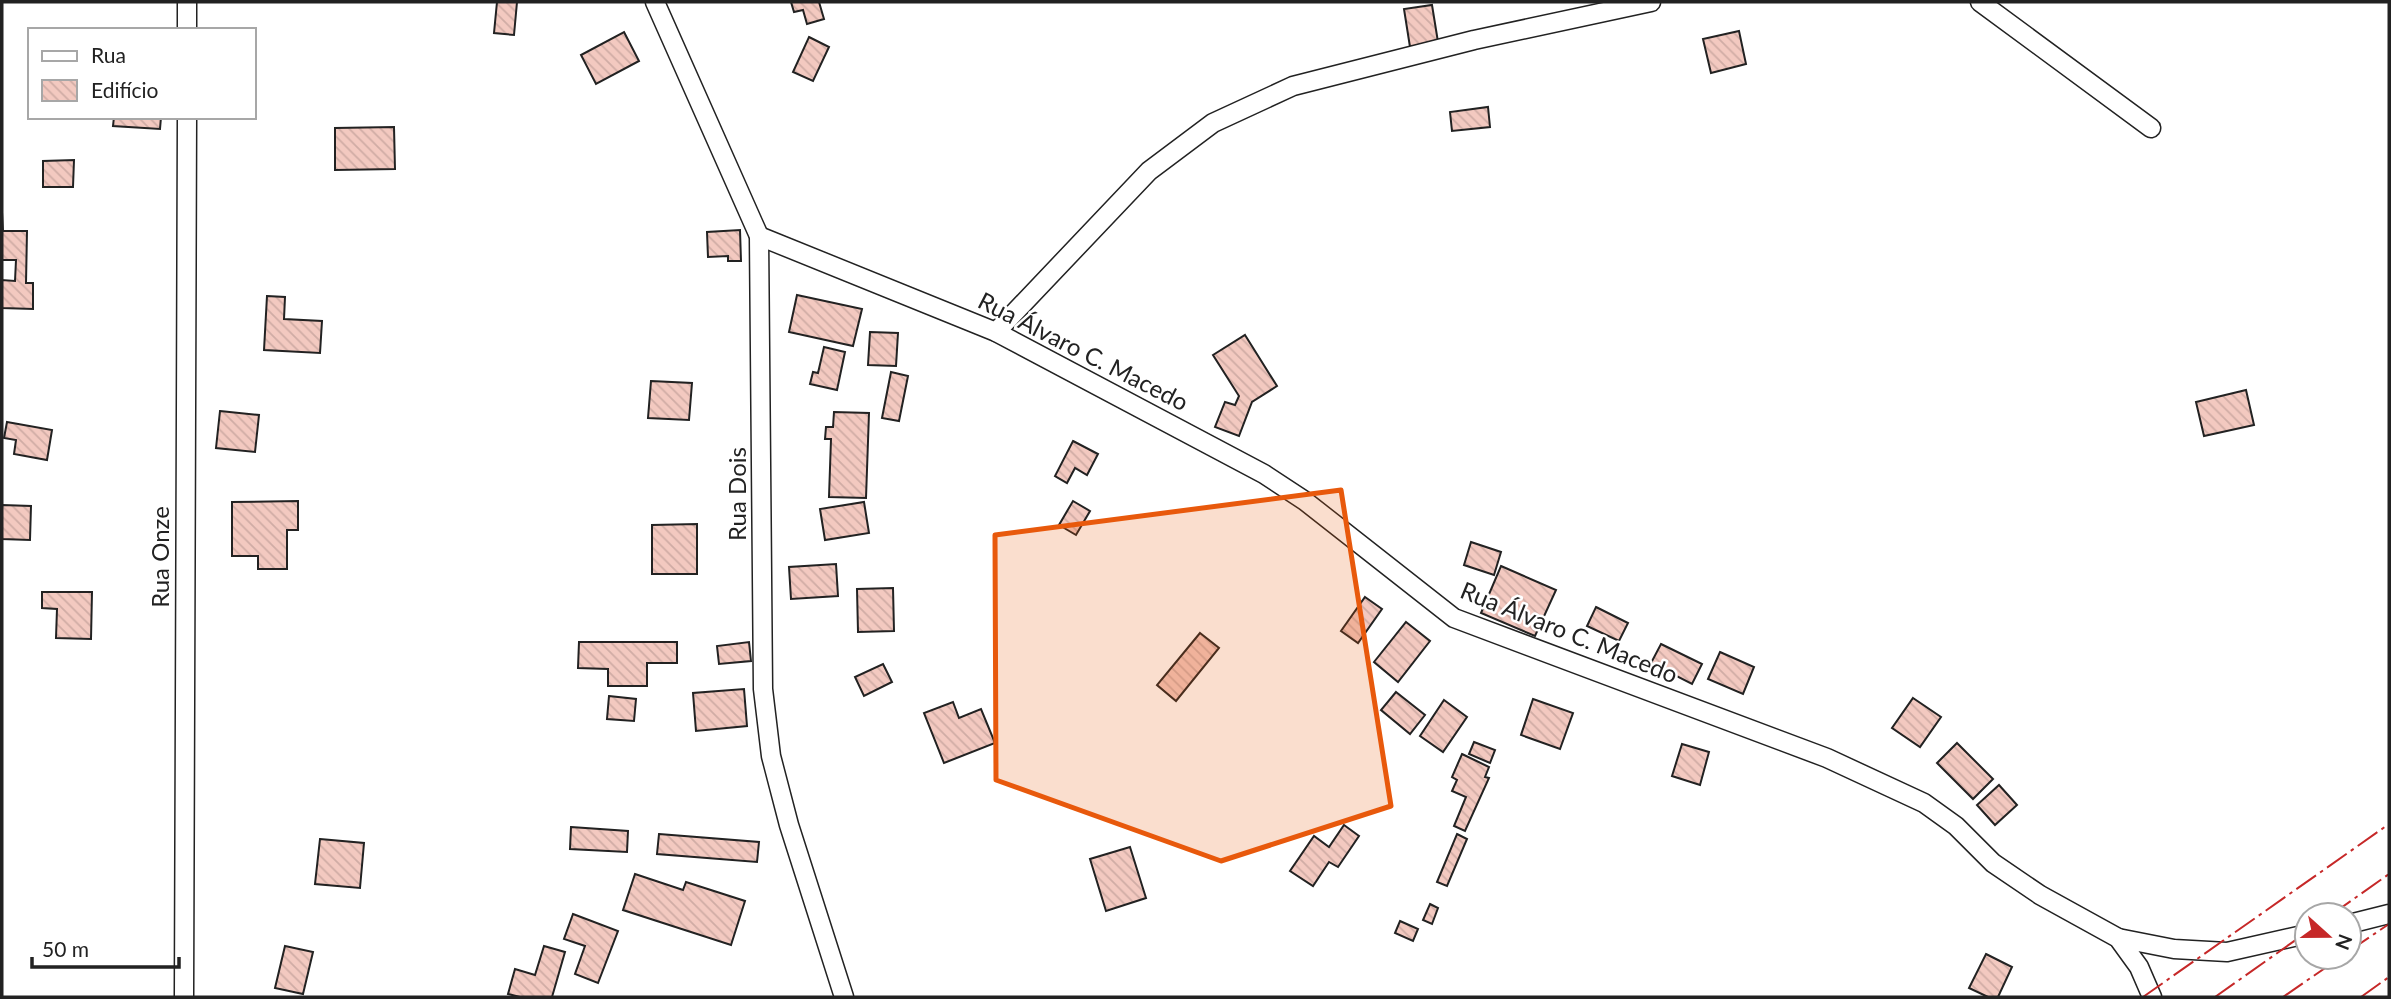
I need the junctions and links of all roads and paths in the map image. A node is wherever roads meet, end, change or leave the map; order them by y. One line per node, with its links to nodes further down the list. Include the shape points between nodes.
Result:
1 (187, 2): 5 (street)
2 (655, 2): 8 (street, Rua Dois)
3 (1651, 2): 9 (street, via 1293,86 1213,123 1149,171)
4 (1980, 2): 7 (street)
5 (187, 28)
6 (187, 119): 14 (street, Rua Onze)
7 (2151, 128)
8 (759, 236): 9 (street, Rua Álvaro C. Macedo); 15 (street, Rua Dois, via 763,689 771,757)
9 (996, 332): 13 (street, Rua Álvaro C. Macedo, via 1264,474 1454,618 1883,783 1924,803 1956,826 1993,863 2040,895)
10 (2389, 914): 11 (street)
11 (2363, 920)
12 (2293, 937): 13 (street, via 2227,951 2174,949)
13 (2118, 938): 16 (street, Rua Álvaro C. Macedo, via 2139,967)
14 (184, 997)
15 (844, 997)
16 (2152, 997)

